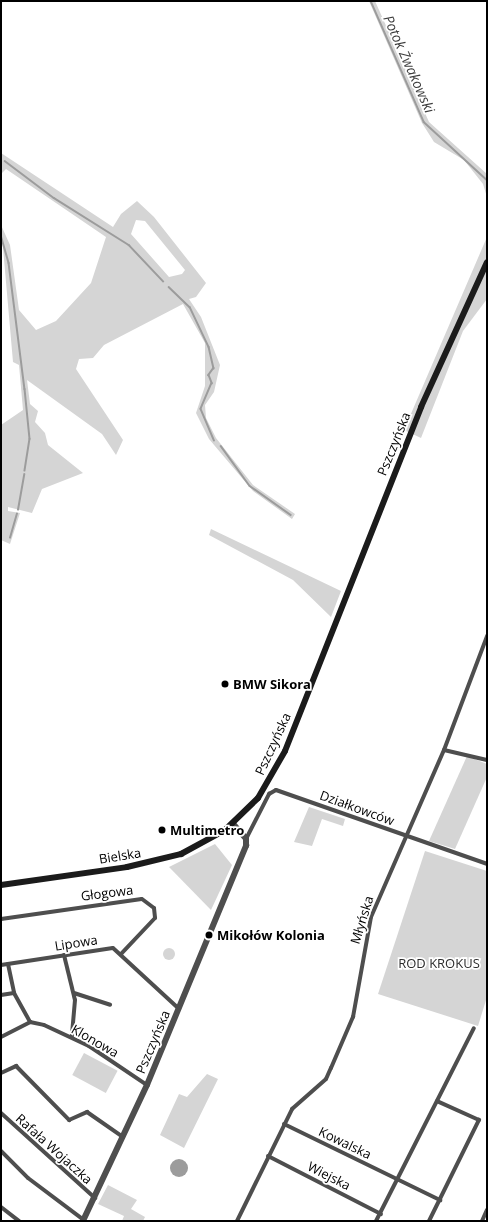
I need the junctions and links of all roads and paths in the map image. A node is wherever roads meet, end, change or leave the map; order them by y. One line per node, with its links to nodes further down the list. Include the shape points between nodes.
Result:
1 (487, 262): 5 (main road, Pszczyńska, via 421,407 285,751 263,791)
2 (487, 636): 3 (street, Młyńska)
3 (444, 750): 4 (street); 6 (street, Młyńska)
4 (487, 760)
5 (233, 824): 7 (street); 9 (main road, Bielska, via 200,846 168,858)
6 (406, 836): 7 (street, Działkowców, via 274,790); 8 (street, Działkowców); 28 (street, Młyńska, via 364,938 353,1018 326,1079 296,1104)
7 (246, 839): 19 (street, Pszczyńska)
8 (487, 864)
9 (1, 885)
10 (1, 919): 11 (street, Głogowa, via 142,899 154,908 155,918)
11 (121, 954): 12 (street, Lipowa, via 110,948); 19 (street, Lipowa)
12 (64, 955): 13 (street, Lipowa); 16 (street)
13 (8, 964): 14 (street, Lipowa); 15 (street)
14 (1, 965)
15 (14, 994): 17 (street); 20 (street)
16 (74, 994): 18 (street); 23 (street)
17 (1, 995)
18 (110, 1005)
19 (179, 1010): 25 (street, Pszczyńska)
20 (30, 1022): 22 (street); 23 (street, Klonowa)
21 (474, 1028): 26 (street)
22 (1, 1036)
23 (72, 1037): 25 (street, Klonowa)
24 (1, 1073): 29 (street, via 16,1066 69,1120 87,1112)
25 (147, 1085): 29 (street, Pszczyńska)
26 (437, 1101): 32 (street); 34 (street, via 479,1120)
27 (1, 1113): 33 (street, Rafała Wojaczka)
28 (284, 1124): 31 (street, Młyńska); 32 (street, Kowalska)
29 (123, 1137): 33 (street, Pszczyńska)
30 (1, 1150): 38 (street, via 28,1178)
31 (268, 1156): 37 (street, Wiejska); 40 (street, Młyńska)
32 (398, 1180): 34 (street, Kowalska); 37 (street)
33 (95, 1198): 38 (street, Pszczyńska)
34 (440, 1200): 42 (street)
35 (1, 1207): 39 (street)
36 (487, 1210): 43 (street)
37 (381, 1214): 41 (street)
38 (84, 1220)
39 (19, 1221)
40 (237, 1221)
41 (376, 1221)
42 (429, 1221)
43 (482, 1221)

